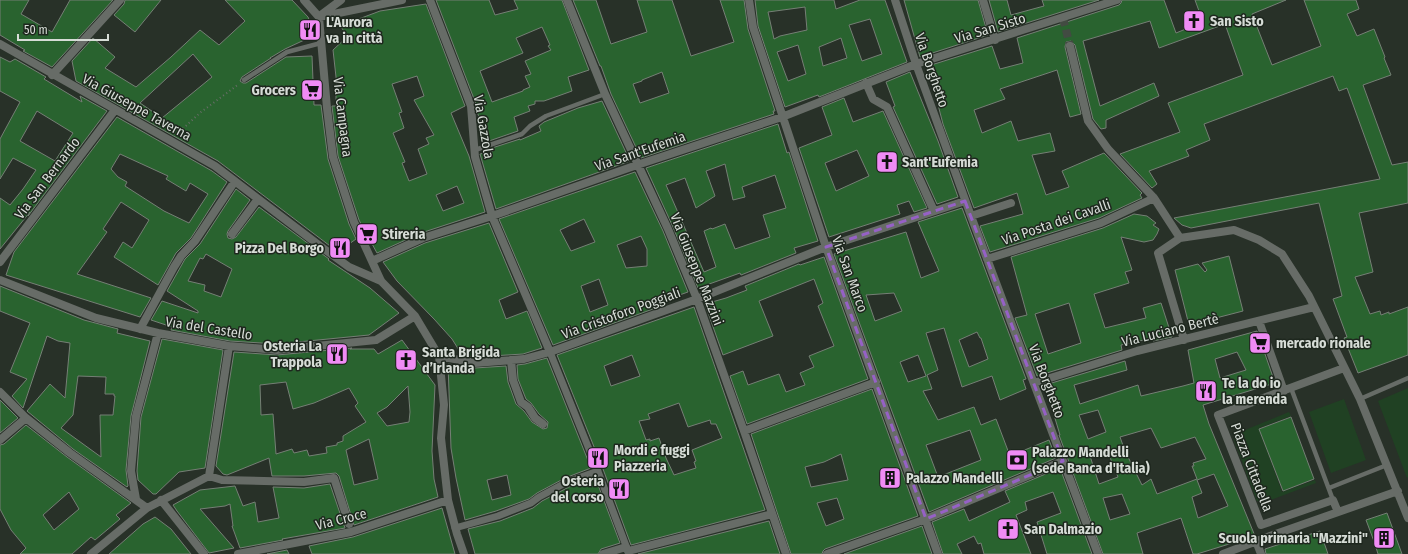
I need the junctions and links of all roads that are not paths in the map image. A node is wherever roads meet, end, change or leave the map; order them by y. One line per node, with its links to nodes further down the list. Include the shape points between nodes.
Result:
1 (120, 0): 17 (street)
2 (304, 0): 11 (street)
3 (341, 0): 11 (street)
4 (402, 0): 11 (street)
5 (430, 0): 23 (street, Via Gazzola, via 471,106)
6 (567, 0): 20 (street, Via Giuseppe Mazzini)
7 (749, 0): 22 (street, Via San Marco, via 753,28)
8 (895, 0): 16 (street, Via Borghetto)
9 (983, 0): 12 (street)
10 (1117, 0): 12 (street, Via San Sisto)
11 (319, 17): 13 (street, Via Campagna)
12 (994, 40): 16 (street, Via San Sisto)
13 (321, 43): 18 (lane, via 287,52); 37 (street, Via Campagna, via 333,157 354,222)
14 (0, 44): 17 (street, Via Giuseppe Taverna)
15 (1070, 46): 26 (street, via 1088,121 1108,149)
16 (916, 64): 19 (street, Via Sant'Eufemia); 28 (street, Via Borghetto)
17 (52, 75): 21 (street, Via Giuseppe Taverna)
18 (244, 80)
19 (866, 83): 22 (street, Via Sant'Eufemia); 30 (street, via 873,99 887,107)
20 (606, 94): 23 (lane, via 546,116 522,134); 24 (street, Via Giuseppe Mazzini)
21 (115, 110): 25 (street, Via Giuseppe Taverna, via 215,166); 38 (street, Via San Bernardo)
22 (782, 117): 24 (street, Via Sant'Eufemia); 35 (street, Via San Marco)
23 (475, 150): 31 (street, Via Gazzola)
24 (637, 165): 31 (street, Via Sant'Eufemia); 41 (street, Via Giuseppe Mazzini, via 668,229)
25 (235, 181): 27 (street, Via Giuseppe Taverna); 45 (street, via 195,241 181,256)
26 (1154, 198): 34 (street); 36 (street, Via Posta dei Cavalli, via 1101,223)
27 (258, 199): 33 (street); 40 (street, Via Giuseppe Taverna, via 349,267)
28 (965, 200): 30 (street, Via Cristoforo Poggiali); 32 (street, Via Borghetto)
29 (1011, 203): 32 (street)
30 (934, 211): 35 (street, Via Cristoforo Poggiali)
31 (492, 216): 37 (street, Via Sant'Eufemia, via 423,238); 49 (street, Via Gazzola)
32 (971, 216): 36 (street, Via Borghetto)
33 (232, 234)
34 (1180, 238): 42 (street, via 1234,230 1259,240 1282,254); 47 (street, via 1158,253)
35 (826, 247): 41 (street, Via Cristoforo Poggiali); 54 (street, Via San Marco)
36 (987, 259): 55 (street, Via Borghetto)
37 (372, 261): 40 (street, Via Campagna)
38 (0, 262)
39 (0, 280): 45 (street, Via del Castello, via 96,318)
40 (381, 281): 43 (street)
41 (696, 299): 49 (street, Via Cristoforo Poggiali); 61 (street, Via Giuseppe Mazzini)
42 (1314, 307): 44 (street, Via Luciano Bertè); 52 (street)
43 (415, 316): 48 (street, Via del Castello, via 376,340 277,350); 50 (street)
44 (1259, 321): 47 (street, Via Luciano Bertè); 56 (street)
45 (140, 328): 46 (street, Via del Castello)
46 (158, 333): 48 (street, Via del Castello); 69 (street, via 136,416 131,471)
47 (1184, 340): 55 (street, Via Luciano Bertè, via 1137,351)
48 (229, 346): 66 (street)
49 (550, 352): 51 (street, Via Cristoforo Poggiali); 65 (street)
50 (439, 356): 51 (street, Via Cristoforo Poggiali, via 475,363); 71 (street, via 444,405 442,438)
51 (510, 360): 60 (street, via 513,380 521,402)
52 (1344, 368): 56 (street, Piazza Cittadella); 58 (street)
53 (1408, 378): 58 (lane)
54 (876, 382): 61 (street); 77 (street, Via San Marco)
55 (1034, 382): 63 (street, Via Borghetto)
56 (1287, 389): 67 (lane); 72 (street, Piazza Cittadella, via 1218,415 1261,525)
57 (0, 392): 59 (street)
58 (1360, 399): 64 (street)
59 (26, 418): 62 (street); 69 (street, via 70,453)
60 (543, 424)
61 (744, 431): 75 (street, Via Giuseppe Mazzini)
62 (0, 440)
63 (1063, 461): 77 (street); 90 (street, Via Borghetto)
64 (1387, 465): 67 (lane); 68 (street)
65 (598, 471): 79 (street, via 567,482 531,503 498,516); 81 (street)
66 (209, 476): 70 (street); 78 (street, via 222,480 304,482 334,478)
67 (1329, 488): 72 (lane)
68 (1398, 491): 74 (street); 76 (street)
69 (136, 499): 73 (street)
70 (161, 500): 73 (street); 83 (street)
71 (448, 500): 79 (street); 84 (street, Via Croce, via 351,532)
72 (1333, 500): 74 (street)
73 (147, 508): 82 (street)
74 (1338, 512): 80 (street)
75 (772, 514): 81 (street); 87 (street, Via Giuseppe Mazzini)
76 (1408, 518)
77 (926, 520): 88 (street); 89 (street, Via San Marco)
78 (349, 524)
79 (455, 528): 85 (street)
80 (1256, 541): 91 (street); 92 (street)
81 (627, 551): 86 (street)
82 (91, 554)
83 (204, 554)
84 (238, 554)
85 (464, 554)
86 (603, 554)
87 (786, 554)
88 (827, 554)
89 (938, 554)
90 (1098, 554)
91 (1223, 554)
92 (1261, 554)

